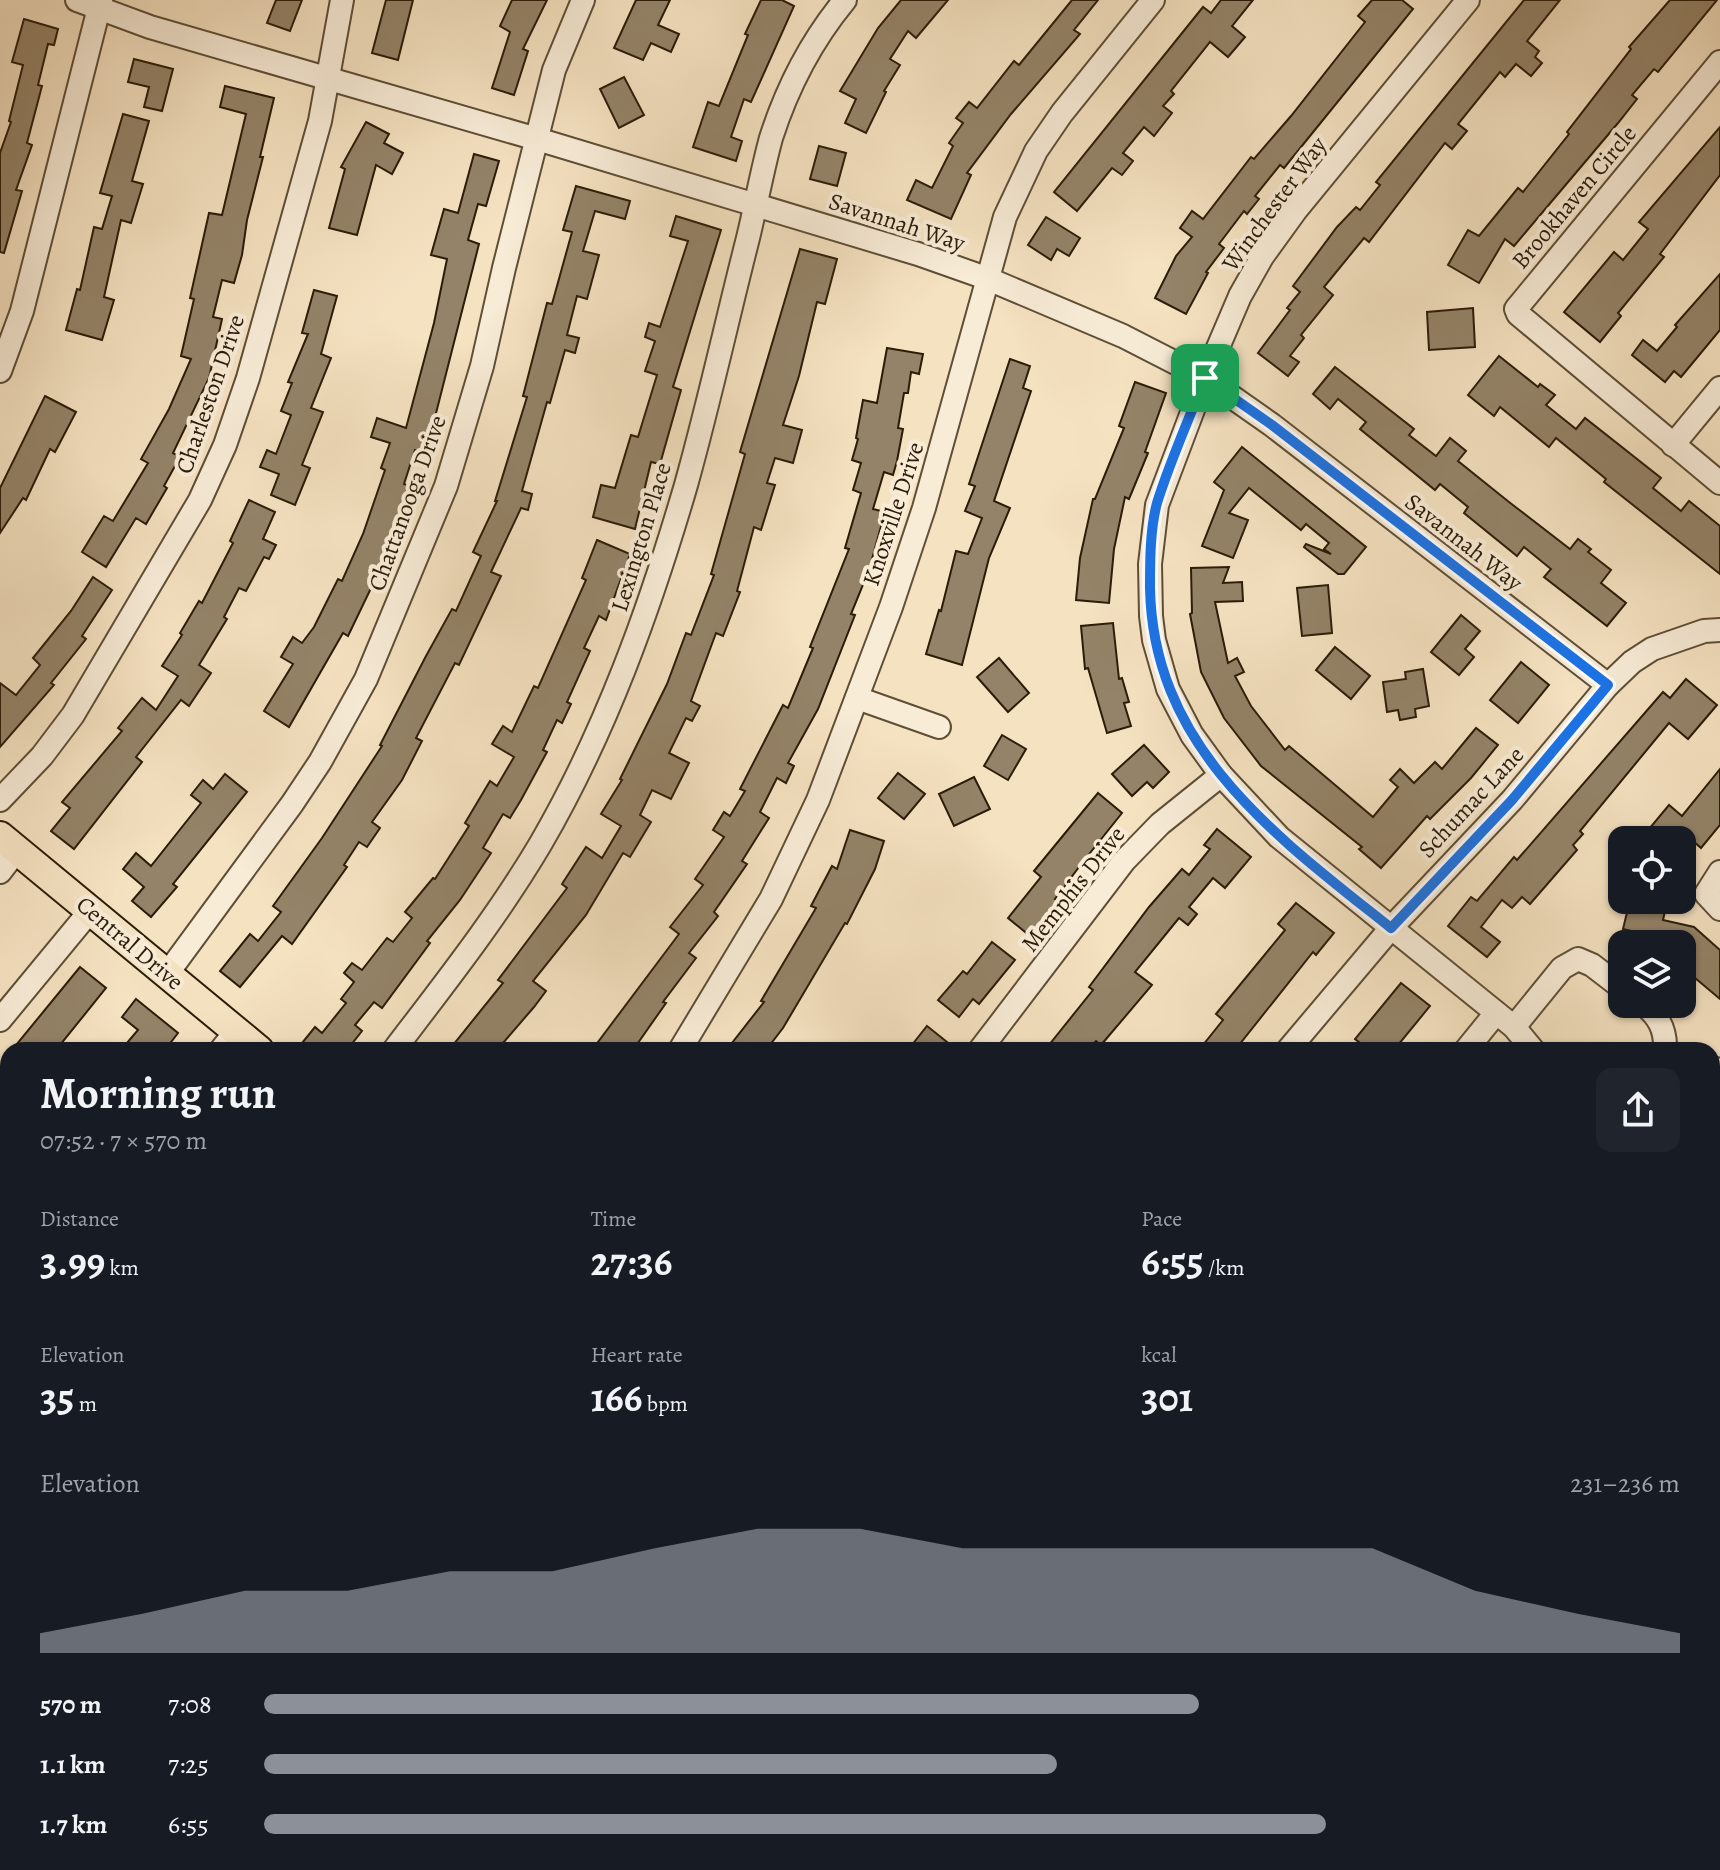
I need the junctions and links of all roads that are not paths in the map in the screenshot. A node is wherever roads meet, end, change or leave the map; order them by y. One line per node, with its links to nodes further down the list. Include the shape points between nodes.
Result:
1 (77, 0): 7 (street, Savannah Way)
2 (342, 0): 9 (street, Charleston Drive)
3 (583, 0): 10 (street, Chattanooga Drive, via 554,70)
4 (845, 0): 11 (street, Lexington Place, via 805,57 772,137)
5 (1153, 0): 12 (street, Knoxville Drive, via 1036,151 1005,217)
6 (1468, 0): 14 (street, Winchester Way, via 1262,257)
7 (100, 4): 9 (street, Savannah Way, via 150,27); 13 (street, via 22,311)
8 (1720, 62): 16 (street, Brookhaven Circle, via 1516,309)
9 (328, 79): 10 (street, Savannah Way); 23 (street, Charleston Drive, via 248,378 200,500 73,715)
10 (537, 139): 11 (street, Savannah Way); 29 (street, Chattanooga Drive, via 482,366 446,486 366,679 292,804)
11 (756, 205): 12 (street, Savannah Way); 36 (street, Lexington Place, via 686,483 647,609 605,716 513,888)
12 (986, 278): 14 (street, Savannah Way, via 1123,336); 20 (street, Knoxville Drive, via 924,508)
13 (0, 371)
14 (1205, 378): 19 (street, Savannah Way); 22 (street, Winchester Way, via 1157,505 1151,616 1168,689)
15 (1720, 388): 16 (street)
16 (1673, 445): 17 (street)
17 (1720, 483)
18 (1720, 630): 19 (street, Schumac Lane, via 1652,649)
19 (1608, 685): 28 (street, Schumac Lane, via 1512,800)
20 (857, 698): 21 (street); 37 (street, Knoxville Drive, via 818,800 771,899)
21 (939, 727)
22 (1221, 775): 28 (street, Winchester Way, via 1279,837); 38 (street, Memphis Drive, via 1124,861)
23 (0, 800)
24 (6, 853): 27 (main road, Central Drive)
25 (1720, 872): 26 (street, via 1706,894)
26 (1720, 909)
27 (90, 911): 29 (main road, Central Drive); 33 (street)
28 (1391, 928): 31 (street, Winchester Way); 39 (street, Schumac Lane)
29 (167, 974): 35 (main road, Central Drive)
30 (1608, 977): 34 (street, via 1578,959 1562,968)
31 (1488, 1006): 34 (street, Winchester Way); 40 (street)
32 (1659, 1018): 42 (street)
33 (0, 1020)
34 (1514, 1027): 41 (street, Winchester Way)
35 (228, 1040)
36 (400, 1042)
37 (685, 1042)
38 (986, 1042)
39 (1295, 1042)
40 (1470, 1042)
41 (1526, 1042)
42 (1665, 1042)

